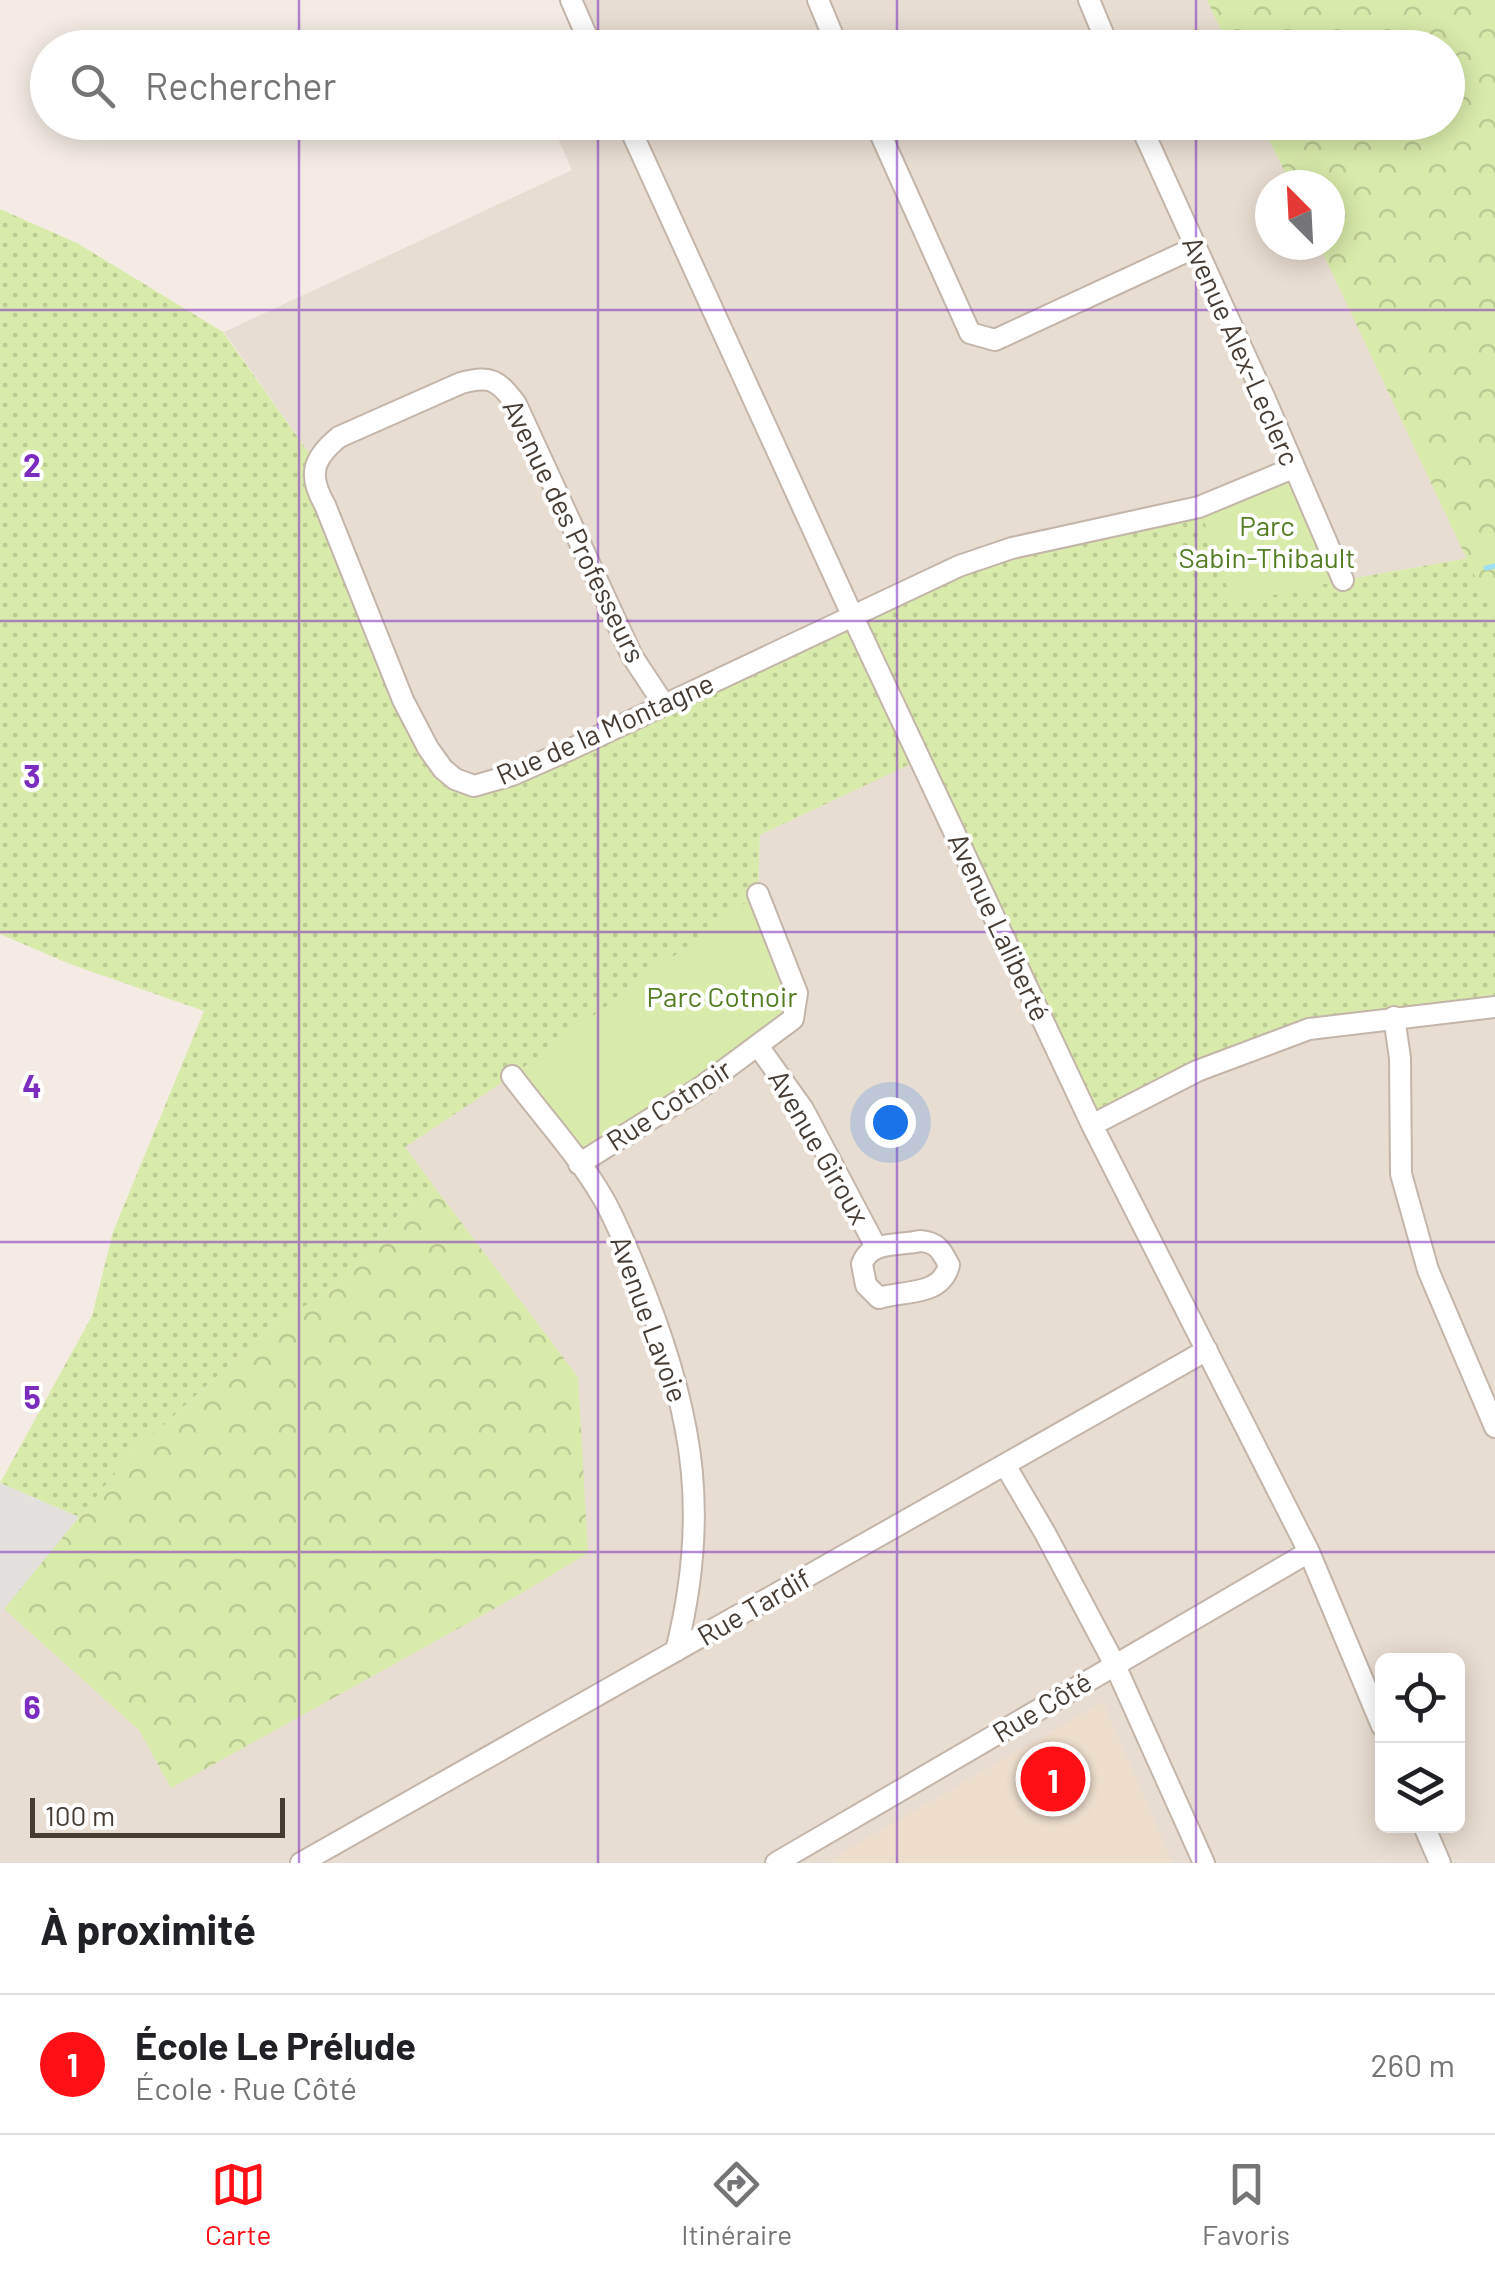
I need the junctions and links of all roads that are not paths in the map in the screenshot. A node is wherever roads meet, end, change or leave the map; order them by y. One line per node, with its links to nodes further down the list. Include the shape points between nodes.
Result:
1 (571, 0): 4 (street)
2 (818, 0): 5 (street)
3 (1089, 0): 6 (street)
4 (584, 30)
5 (830, 30)
6 (1102, 30)
7 (635, 140): 14 (street, Avenue Laliberté)
8 (883, 140): 10 (street, via 970,333 982,338 995,340 1026,327)
9 (1148, 140): 10 (street, Avenue Alex-Leclerc)
10 (1196, 247): 12 (street, Avenue Alex-Leclerc)
11 (316, 464): 15 (street, Avenue des Professeurs, via 323,450 369,423 461,383 500,383 524,421 632,656); 15 (street, Rue de la Montagne, via 315,488 402,700 428,748 455,779 474,786 512,775)
12 (1292, 468): 13 (street, Avenue Alex-Leclerc); 14 (street, Rue de la Montagne, via 1199,507 986,556)
13 (1342, 580)
14 (853, 617): 15 (street, Rue de la Montagne); 21 (street, Avenue Laliberté)
15 (663, 703)
16 (758, 894): 19 (street, Avenue Giroux, via 797,993 793,1019)
17 (1495, 1007): 18 (street)
18 (1394, 1016): 21 (street, via 1309,1028 1264,1043); 25 (street, via 1400,1174 1428,1270)
19 (758, 1046): 22 (street, Rue Cotnoir); 23 (street, Avenue Giroux, via 802,1108)
20 (512, 1076): 22 (street, Avenue Lavoie)
21 (1092, 1124): 24 (street, Avenue Laliberté)
22 (579, 1164): 28 (street, Avenue Lavoie, via 640,1280 690,1440 690,1595)
23 (876, 1247)
24 (1207, 1350): 26 (street, Rue Tardif); 27 (street, Avenue Laliberté)
25 (1495, 1428)
26 (1005, 1465): 28 (street, Rue Tardif); 29 (street)
27 (1309, 1552): 29 (street, Rue Côté); 30 (street, Avenue Laliberté)
28 (676, 1651): 33 (street, Rue Tardif)
29 (1114, 1664): 32 (street, Rue Côté); 34 (street)
30 (1375, 1709)
31 (1427, 1833): 35 (street)
32 (783, 1861)
33 (301, 1863)
34 (1204, 1863)
35 (1440, 1863)

